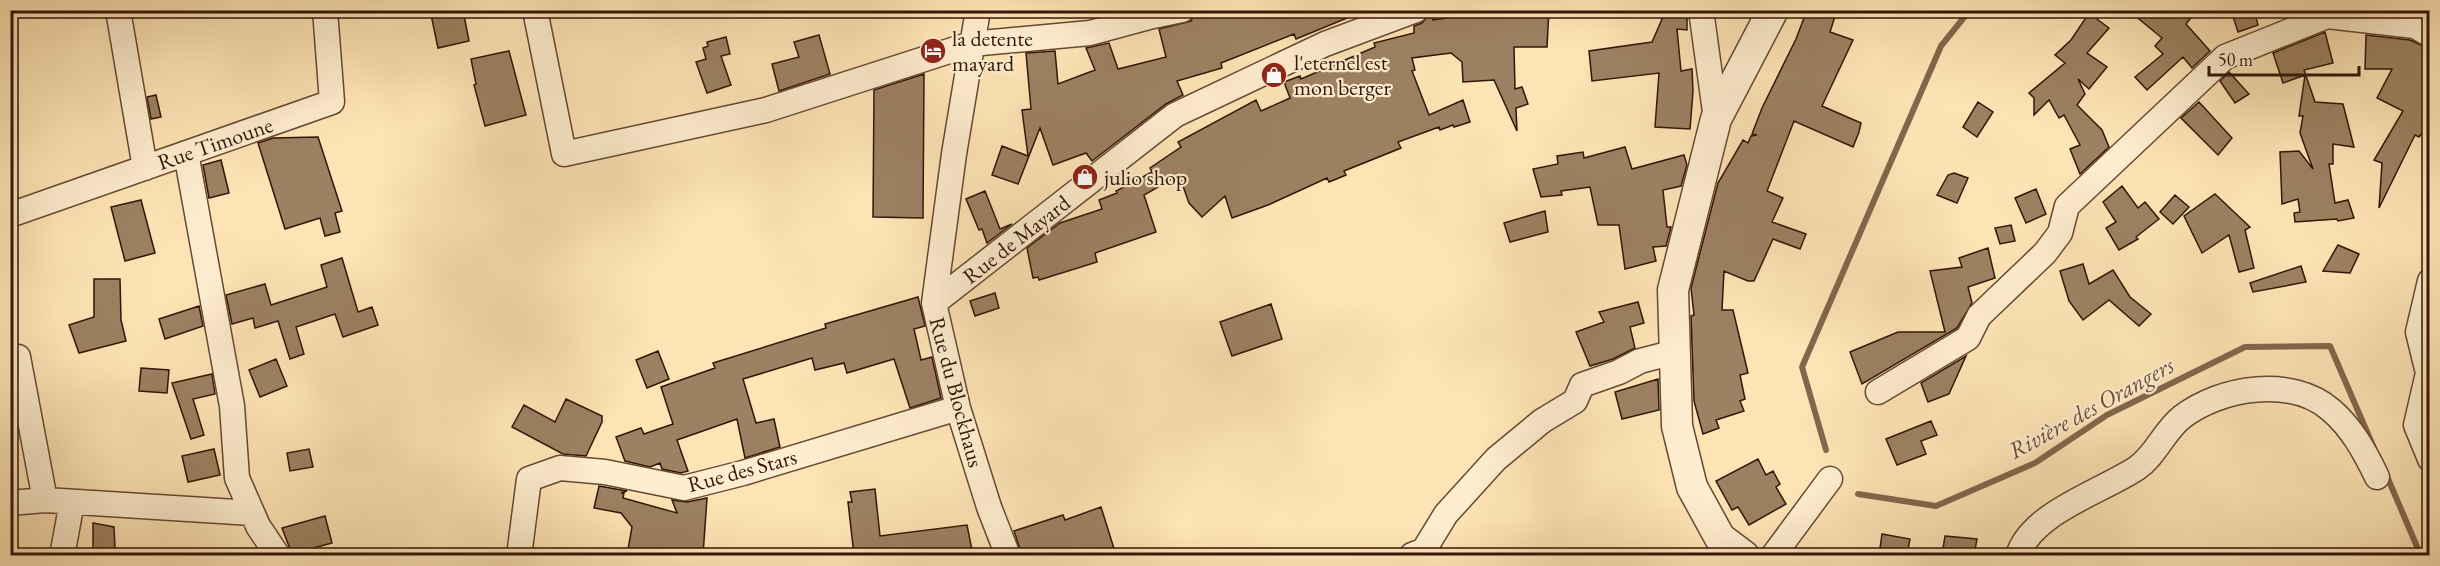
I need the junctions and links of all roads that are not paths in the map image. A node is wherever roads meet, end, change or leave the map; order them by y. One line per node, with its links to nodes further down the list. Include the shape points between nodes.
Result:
1 (118, 10): 13 (street)
2 (325, 10): 12 (street, Rue Timoune, via 332,102)
3 (535, 10): 10 (street, via 564,154 766,110)
4 (978, 10): 10 (street, Rue du Blockhaus)
5 (1182, 10): 10 (street, via 1090,33)
6 (1416, 10): 16 (street, Rue de Mayard, via 1325,44 1175,115)
7 (1701, 10): 11 (street)
8 (1773, 10): 11 (street)
9 (2430, 34): 19 (street, via 2415,26 2327,16 2224,57 2067,206 2060,233 1978,316 1968,338)
10 (971, 44): 16 (street, Rue du Blockhaus)
11 (1716, 119): 17 (street, via 1672,290)
12 (186, 153): 13 (street, Rue Timoune); 27 (street, via 232,406 237,478)
13 (145, 168): 14 (street, Rue Timoune)
14 (10, 215)
15 (2430, 281): 21 (street, via 2418,332 2428,373 2416,425)
16 (934, 303): 20 (street, Rue du Blockhaus)
17 (1675, 352): 32 (street, via 1640,361 1582,385 1575,401 1542,421 1496,459 1446,514 1424,549); 33 (street, via 1677,426 1692,487 1720,538)
18 (18, 357): 24 (street)
19 (1878, 392)
20 (958, 408): 30 (street, Rue des Stars, via 684,488 605,472 560,468 529,479); 31 (street, Rue du Blockhaus)
21 (2430, 459)
22 (2377, 477): 35 (street, via 2360,442 2332,410 2311,395 2245,390 2224,394 2180,418 2138,467 2070,504 2031,532)
23 (1830, 479): 34 (street)
24 (45, 500): 25 (street); 26 (street)
25 (72, 502): 27 (street); 28 (street)
26 (10, 503)
27 (252, 513): 29 (street)
28 (62, 555)
29 (278, 555)
30 (519, 555)
31 (1008, 555)
32 (1412, 555)
33 (1744, 555)
34 (1773, 555)
35 (2018, 555)

